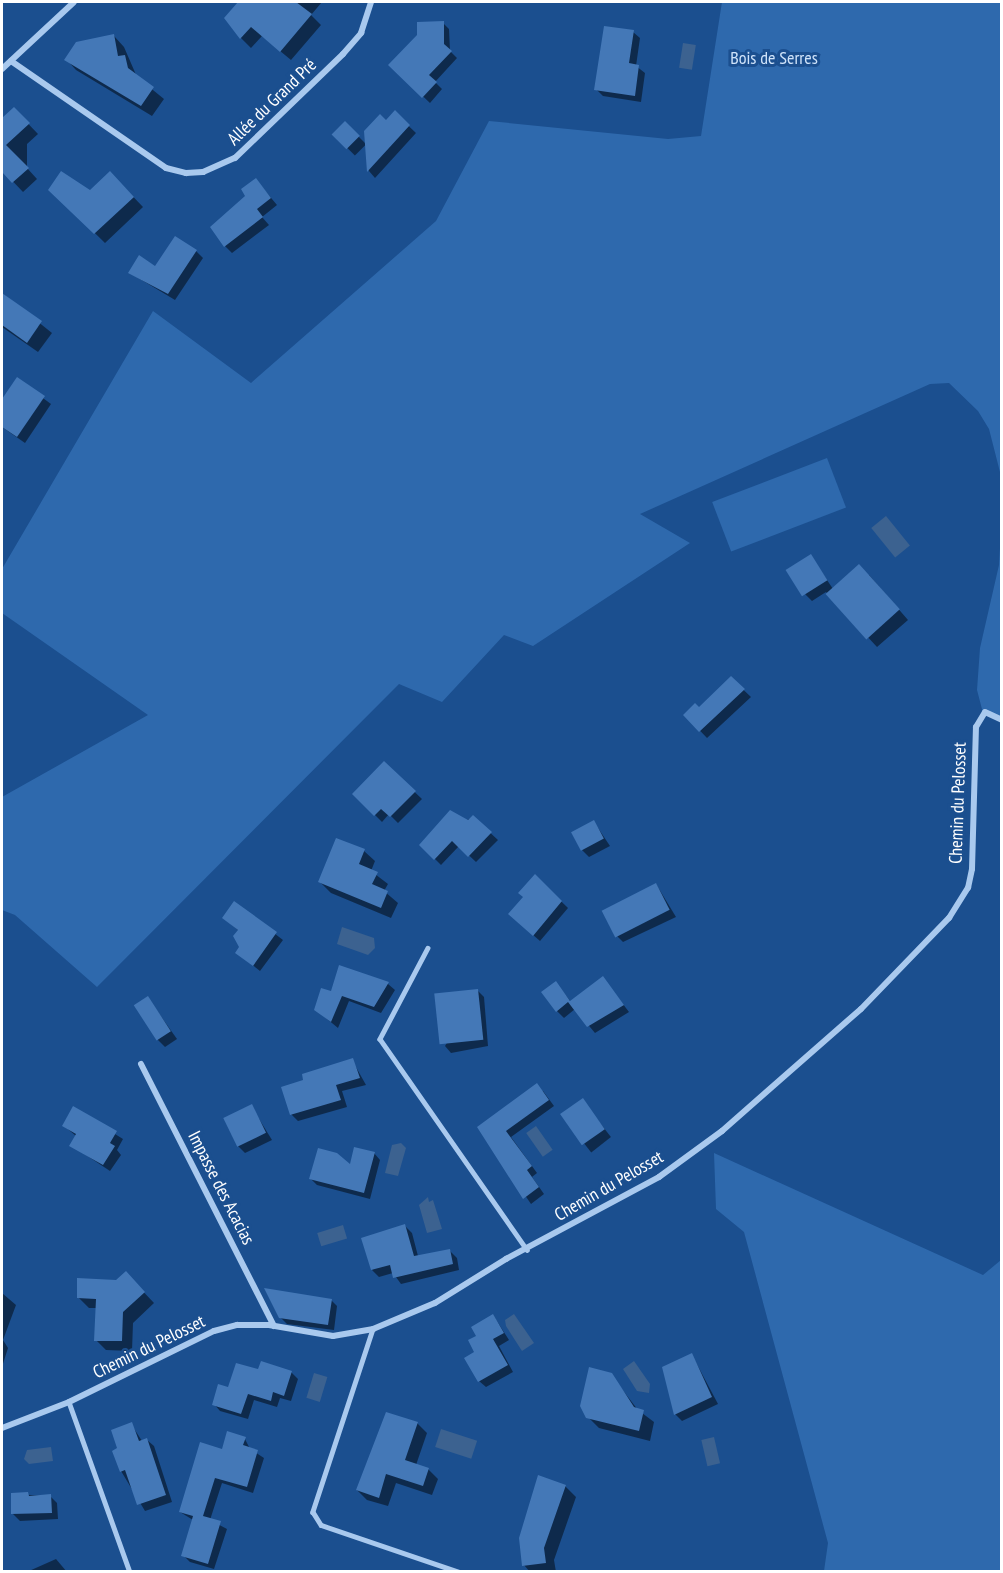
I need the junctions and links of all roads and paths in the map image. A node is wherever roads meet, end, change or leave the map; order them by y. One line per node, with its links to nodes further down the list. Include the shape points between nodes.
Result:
1 (74, 2): 3 (street)
2 (371, 2): 3 (street, Allée du Grand Pré, via 362,33 343,54 235,158 202,172 166,168)
3 (11, 61): 4 (street)
4 (2, 69)
5 (1002, 720): 8 (street, Chemin du Pelosset, via 985,712 976,727 972,869 961,902 934,936 861,1009 722,1131 659,1177)
6 (428, 948): 8 (lane, via 380,1039)
7 (141, 1064): 9 (street, Impasse des Acacias)
8 (527, 1250): 10 (street, Chemin du Pelosset, via 435,1304)
9 (274, 1326): 10 (street, Chemin du Pelosset, via 333,1336); 11 (street, Chemin du Pelosset, via 237,1325 214,1331)
10 (372, 1329): 14 (lane, via 313,1512 321,1525)
11 (69, 1402): 12 (street, Chemin du Pelosset); 13 (lane)
12 (2, 1428)
13 (130, 1572)
14 (459, 1572)

